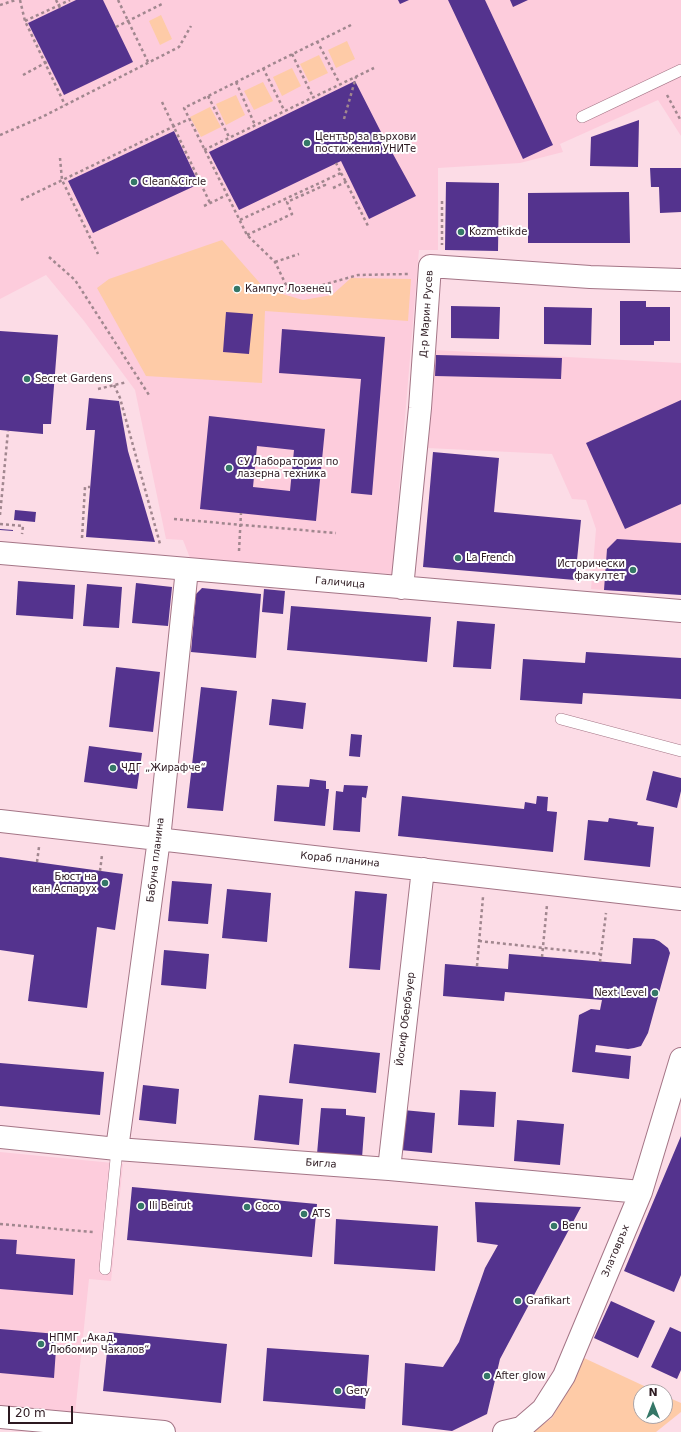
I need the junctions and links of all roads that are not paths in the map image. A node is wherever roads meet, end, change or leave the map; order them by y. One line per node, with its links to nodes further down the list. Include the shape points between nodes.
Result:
1 (681, 70): 2 (lane)
2 (582, 117)
3 (681, 280): 6 (street, Д-р Марин Русев, via 590,277 430,266 420,408)
4 (0, 553): 5 (street, Галичица)
5 (176, 568): 6 (street, Галичица); 11 (street, Бабуна планина)
6 (402, 588): 7 (street, Галичица)
7 (681, 611)
8 (561, 719): 9 (lane)
9 (681, 751)
10 (0, 821): 11 (street, Кораб планина)
11 (159, 839): 12 (street, Кораб планина); 16 (street, Бабуна планина)
12 (423, 869): 13 (street, Кораб планина); 17 (street, Йосиф Обербауер)
13 (681, 898)
14 (681, 1059): 18 (street, Златовръх)
15 (0, 1137): 16 (street, Бигла)
16 (117, 1149): 17 (street, Бигла); 19 (lane)
17 (389, 1169): 18 (street, Бигла)
18 (641, 1192): 21 (street, Златовръх, via 564,1376 543,1409)
19 (105, 1270)
20 (0, 1417): 22 (street)
21 (513, 1430)
22 (164, 1432)

